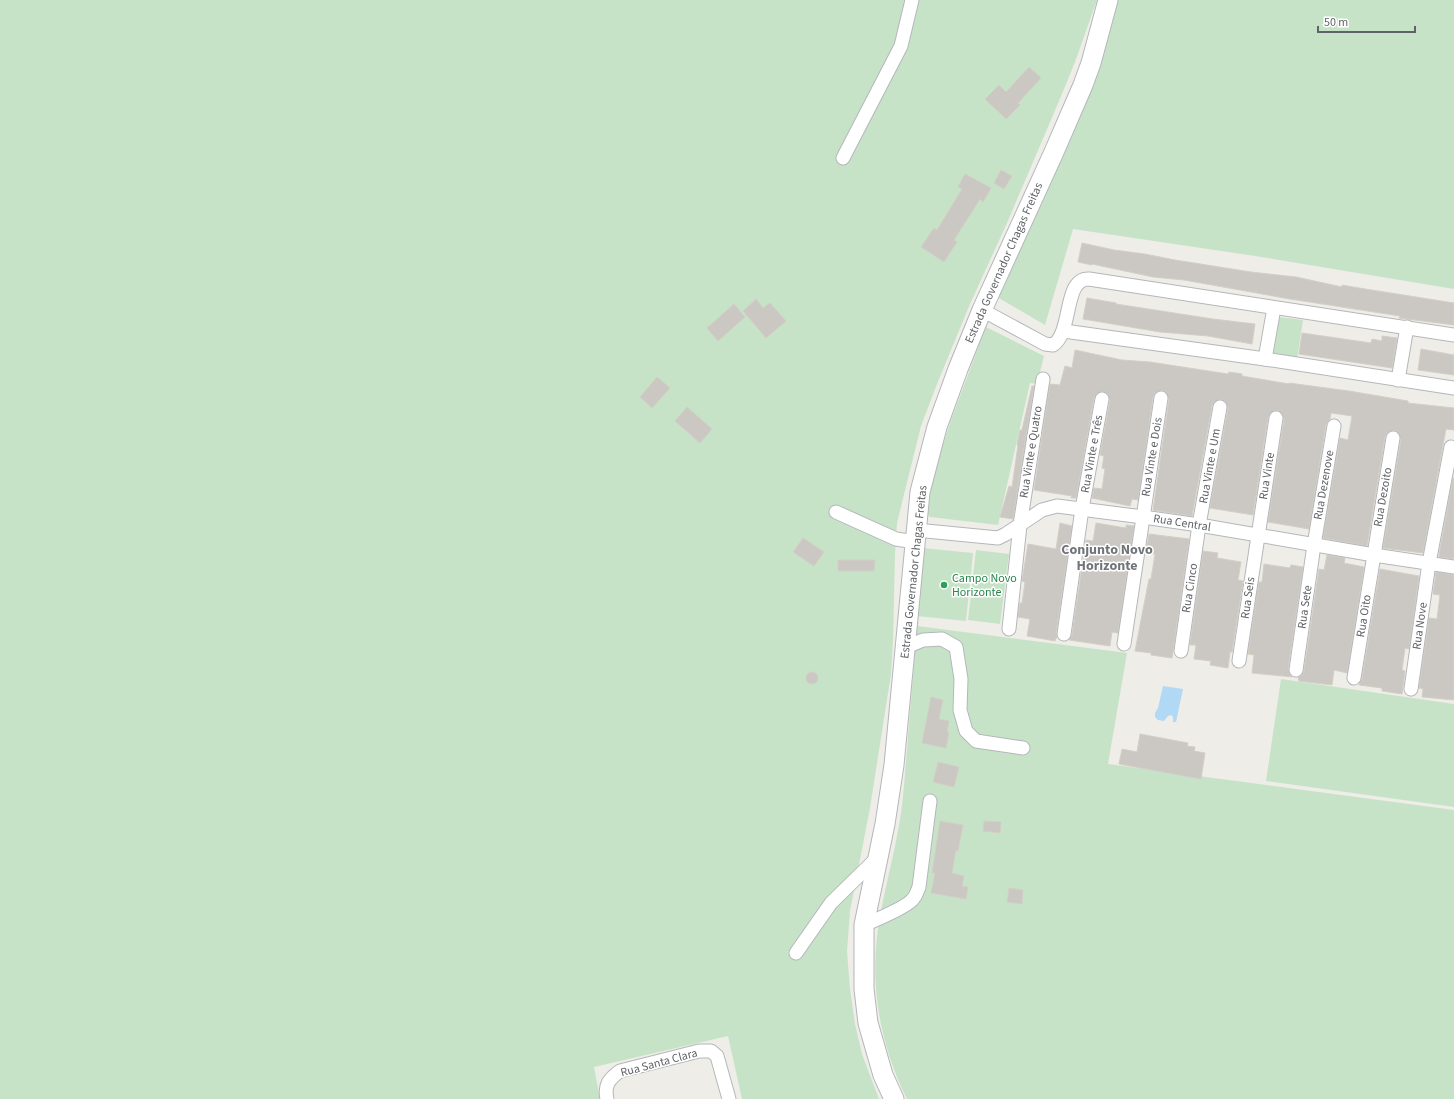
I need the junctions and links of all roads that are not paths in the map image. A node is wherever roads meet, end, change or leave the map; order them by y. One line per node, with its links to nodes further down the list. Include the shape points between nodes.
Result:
1 (912, 0): 3 (street, via 901,46)
2 (1108, 0): 5 (main road, Estrada Governador Chagas Freitas, via 1083,86)
3 (843, 158)
4 (1274, 308): 6 (street); 7 (street, via 1084,279 1078,282 1072,293); 9 (street)
5 (982, 310): 7 (street, via 1045,344 1056,344); 26 (main road, Estrada Governador Chagas Freitas, via 937,427 920,492)
6 (1407, 327): 8 (street); 11 (street)
7 (1064, 331): 9 (street)
8 (1454, 335)
9 (1265, 359): 11 (street)
10 (1043, 379): 23 (street, Rua Vinte e Quatro)
11 (1398, 380): 12 (street)
12 (1454, 388)
13 (1162, 398): 22 (street, Rua Vinte e Dois)
14 (1102, 400): 20 (street, Rua Vinte e Três)
15 (1220, 407): 24 (street, Rua Vinte e Um)
16 (1276, 418): 25 (street, Rua Vinte)
17 (1334, 426): 27 (street, Rua Dezenove)
18 (1393, 438): 28 (street, Rua Dezoito)
19 (1451, 447): 29 (street, Rua Nove)
20 (1082, 509): 22 (street, Rua Central); 23 (street, Rua Central, via 1057,506 1046,508); 32 (street, Rua Vinte e Três)
21 (836, 512): 26 (street, Rua Central, via 896,539)
22 (1143, 517): 24 (street, Rua Central); 33 (street, Rua Vinte e Dois)
23 (1020, 525): 26 (street, Rua Central, via 1006,534 993,538); 31 (street, Rua Vinte e Quatro)
24 (1199, 525): 25 (street, Rua Central); 35 (street, Rua Cinco)
25 (1257, 535): 27 (street, Rua Central); 36 (street, Rua Seis)
26 (915, 536): 34 (main road, Estrada Governador Chagas Freitas)
27 (1314, 545): 28 (street, Rua Central); 37 (street, Rua Sete)
28 (1374, 555): 29 (street, Rua Central); 38 (street, Rua Oito)
29 (1429, 563): 30 (street, Rua Central); 39 (street, Rua Nove)
30 (1454, 567)
31 (1009, 629)
32 (1064, 634)
33 (1124, 644)
34 (906, 647): 40 (street, via 923,640 942,640 956,647 960,710 966,731 976,741); 42 (main road, Estrada Governador Chagas Freitas, via 893,773)
35 (1180, 652)
36 (1239, 661)
37 (1296, 670)
38 (1354, 678)
39 (1411, 689)
40 (1023, 748)
41 (930, 801): 43 (street, via 916,896 904,906)
42 (878, 857): 43 (main road, Estrada Governador Chagas Freitas); 44 (street, via 831,903)
43 (864, 925): 47 (main road, Estrada Governador Chagas Freitas, via 864,988 868,1024 883,1075)
44 (796, 953)
45 (607, 1093): 46 (street, Rua Santa Clara, via 610,1078 620,1070 699,1051 711,1051 717,1056)
46 (729, 1099)
47 (894, 1099)

